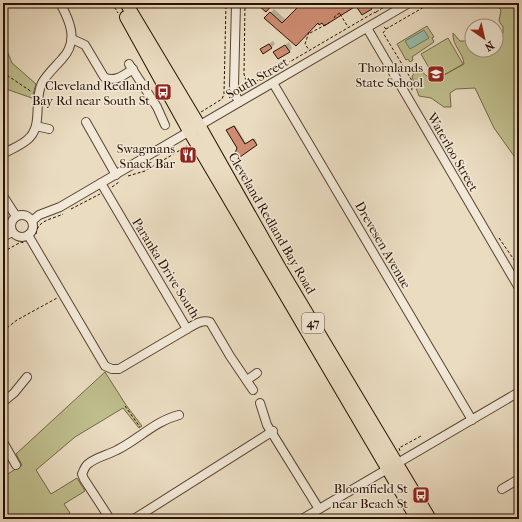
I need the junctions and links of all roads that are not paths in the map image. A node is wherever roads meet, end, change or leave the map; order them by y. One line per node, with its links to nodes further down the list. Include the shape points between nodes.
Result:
1 (60, 3): 7 (street, via 71,27)
2 (119, 3): 13 (highway, Cleveland Redland Bay Road / 47, via 125,17)
3 (126, 3): 13 (highway, Cleveland Redland Bay Road / 47)
4 (236, 3): 9 (street, via 234,86)
5 (409, 3): 6 (street, South Street)
6 (367, 28): 8 (street, South Street); 24 (street, Waterloo Street)
7 (72, 39): 11 (street, via 85,45 104,77 114,80 131,67 157,107); 12 (street, via 64,57 43,82 38,94)
8 (273, 83): 9 (street, South Street); 34 (street, Drevesen Avenue)
9 (239, 102): 13 (street, South Street)
10 (86, 122): 16 (street)
11 (165, 125)
12 (36, 126): 14 (street); 15 (street, via 27,140)
13 (194, 128): 16 (street, South Street); 37 (highway, Cleveland Redland Bay Road / 47, via 278,263)
14 (49, 129)
15 (3, 154)
16 (119, 177): 17 (street, South Street)
17 (101, 183): 20 (street, South Street); 25 (street, Paranka Drive South)
18 (3, 196): 19 (street)
19 (16, 216): 20 (street, via 23,215); 21 (street, via 10,223)
20 (32, 221): 23 (street)
21 (12, 232): 22 (street); 23 (street, via 19,237)
22 (3, 237)
23 (29, 238): 25 (street, via 105,366 119,368)
24 (519, 288)
25 (187, 329): 28 (street, Paranka Drive South, via 199,322 210,322)
26 (257, 373): 28 (street)
27 (27, 377): 31 (street)
28 (247, 380): 29 (street, Paranka Drive South)
29 (253, 390)
30 (519, 392): 34 (street)
31 (3, 402)
32 (260, 404): 35 (street, via 267,424)
33 (179, 415): 42 (street, via 168,418 118,450 87,464 82,474)
34 (472, 420): 37 (street)
35 (273, 432): 41 (street); 43 (street)
36 (3, 442): 38 (street)
37 (395, 462): 41 (street); 45 (highway, Cleveland Redland Bay Road / 47); 46 (highway, Cleveland Redland Bay Road / 47)
38 (16, 465)
39 (519, 479): 40 (street)
40 (502, 489)
41 (320, 509): 44 (street)
42 (110, 519)
43 (134, 519)
44 (302, 519)
45 (418, 519)
46 (430, 519)

